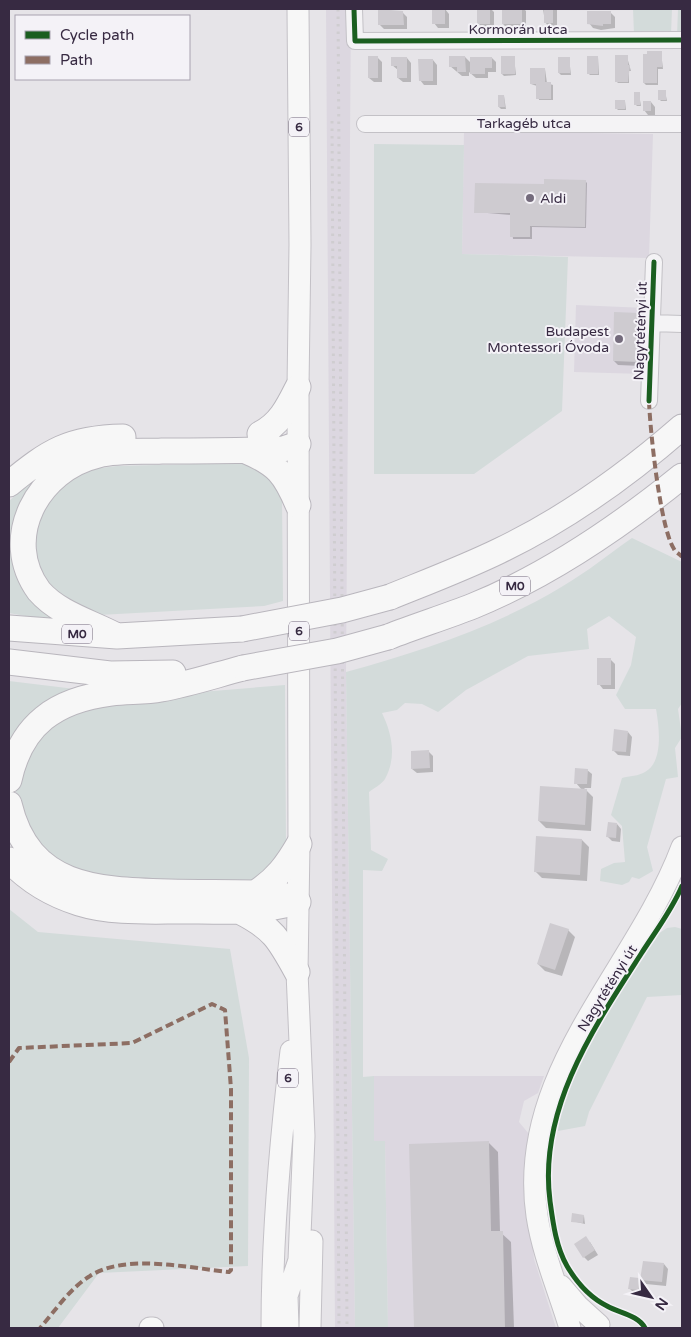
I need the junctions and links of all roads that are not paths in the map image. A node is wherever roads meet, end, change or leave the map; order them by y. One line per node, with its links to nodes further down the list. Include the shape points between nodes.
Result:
1 (298, 9): 9 (main road, 6)
2 (354, 9): 3 (street, Kormorán utca, via 354,41)
3 (682, 40)
4 (365, 124): 5 (street, Tarkagéb utca)
5 (682, 124)
6 (654, 262): 7 (street, Nagytétényi út)
7 (652, 323): 8 (street, Nagytétényi út); 10 (street, Nagytétényi út)
8 (682, 324)
9 (298, 387): 12 (highway, via 272,428); 13 (main road, 6)
10 (649, 401)
11 (682, 426): 18 (highway, M0, bridge, via 628,472 501,550 390,596 342,610 242,629)
12 (252, 442): 13 (highway, via 284,437); 15 (highway, via 99,438 58,448); 16 (highway, via 277,467); 18 (highway, via 98,455 66,468 35,496 27,511 21,542 32,582 51,603)
13 (298, 444): 16 (main road, 6)
14 (682, 476): 20 (highway, M0, bridge, via 632,516 565,558 473,606 336,651)
15 (9, 484)
16 (298, 504): 23 (main road, 6)
17 (9, 628): 18 (highway, M0)
18 (117, 636)
19 (9, 662): 20 (highway, M0, via 110,674)
20 (243, 668): 21 (highway, via 160,690 112,693 70,702 46,715 32,728 14,758)
21 (9, 780)
22 (9, 804): 26 (highway, via 14,826 35,857 69,879 121,891)
23 (299, 844): 26 (highway, via 275,879); 27 (main road, 6)
24 (682, 847): 30 (main road, Nagytétényi út, via 648,920 564,1061 543,1117 536,1161 537,1215 542,1244)
25 (9, 860): 26 (highway, via 37,883 81,904 141,910)
26 (247, 902): 27 (highway, via 280,894); 28 (highway, via 272,932)
27 (298, 902): 28 (main road, 6)
28 (298, 979): 29 (main road, 6); 32 (main road, 6, via 280,1139 272,1254)
29 (304, 1136): 33 (main road, 6, via 299,1260 287,1296); 34 (main road, via 314,1186)
30 (555, 1279): 31 (main road, Nagytétényi út); 35 (main road, Nagytétényi út)
31 (600, 1327)
32 (272, 1328)
33 (288, 1328)
34 (310, 1328)
35 (570, 1328)

